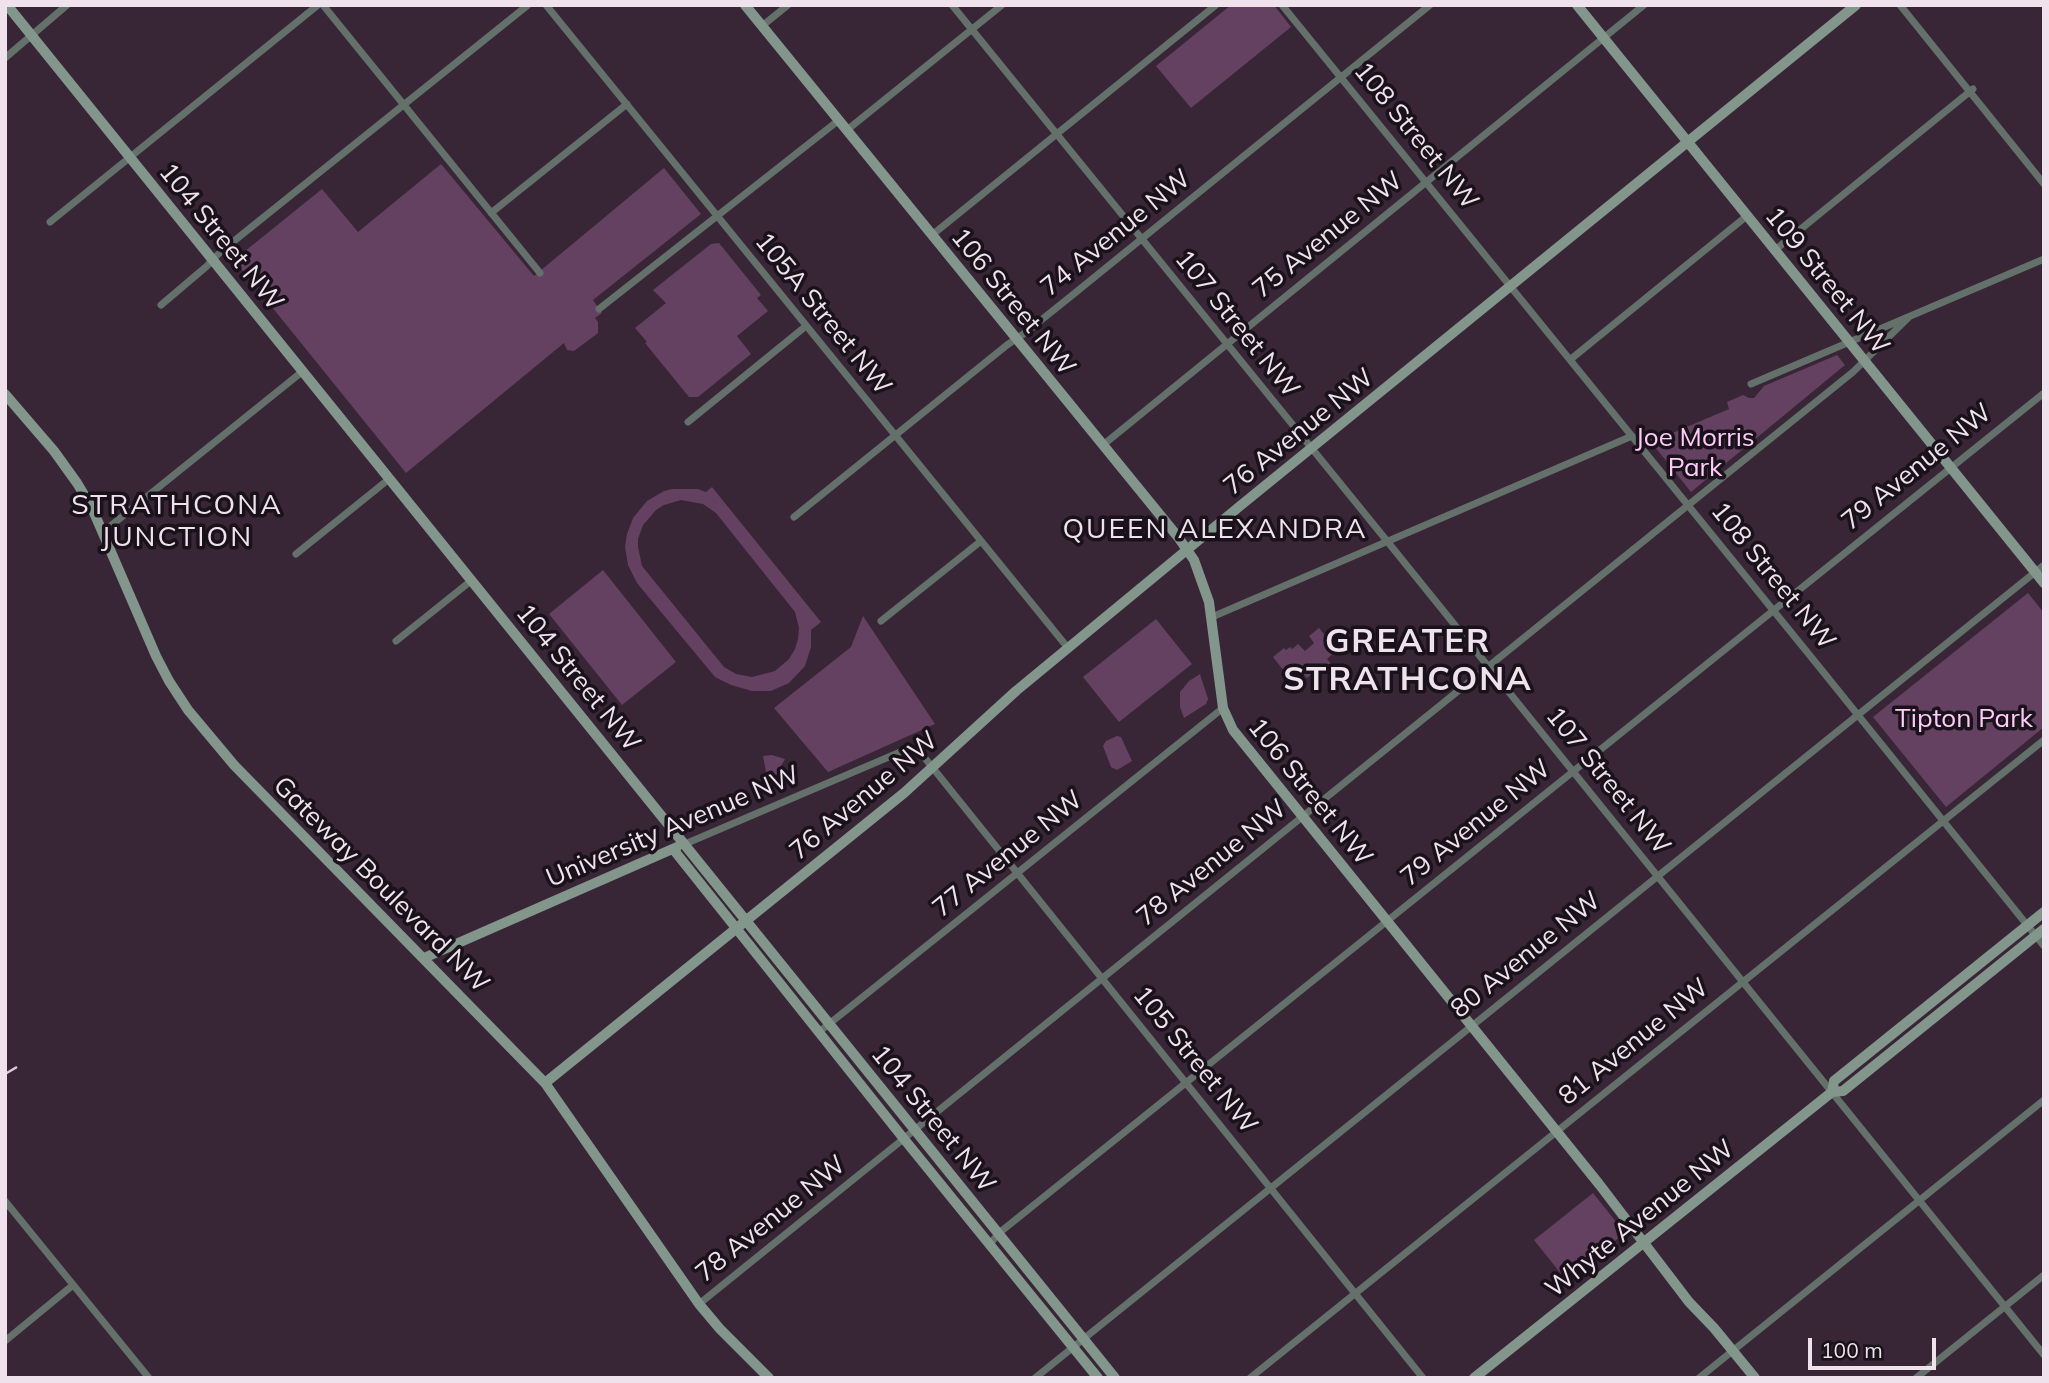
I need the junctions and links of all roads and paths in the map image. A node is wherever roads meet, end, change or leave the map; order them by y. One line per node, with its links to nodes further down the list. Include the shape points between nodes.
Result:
1 (7, 5): 19 (main road, 104 Street NW)
2 (67, 5): 19 (street)
3 (320, 5): 25 (street); 30 (street)
4 (528, 5): 25 (street)
5 (546, 5): 24 (street, 105A Street NW)
6 (745, 5): 17 (main road, 106 Street NW)
7 (788, 5): 17 (street)
8 (952, 5): 18 (street, 107 Street NW)
9 (1002, 5): 18 (street)
10 (1216, 5): 28 (street)
11 (1282, 5): 22 (street, 108 Street NW)
12 (1430, 5): 22 (street, 74 Avenue NW)
13 (1577, 5): 20 (main road, 109 Street NW)
14 (1644, 5): 20 (street, 75 Avenue NW)
15 (1856, 5): 29 (main road, 76 Avenue NW)
16 (1900, 5): 23 (street)
17 (762, 26): 26 (main road, 106 Street NW)
18 (972, 30): 27 (street); 28 (street, 107 Street NW)
19 (32, 36): 21 (street); 30 (main road, 104 Street NW)
20 (1604, 38): 29 (main road, 109 Street NW); 31 (street, 75 Avenue NW)
21 (5, 58)
22 (1341, 78): 31 (street, 108 Street NW); 38 (street, 74 Avenue NW)
23 (1971, 90): 32 (street); 39 (street)
24 (626, 104): 33 (street); 34 (street, 105A Street NW)
25 (404, 105): 33 (street); 40 (street)
26 (839, 120): 27 (main road, 106 Street NW); 34 (street)
27 (847, 130): 37 (main road, 106 Street NW)
28 (1056, 134): 37 (street); 38 (street, 107 Street NW)
29 (1688, 141): 35 (main road, 109 Street NW); 43 (main road, 76 Avenue NW)
30 (129, 157): 36 (street); 40 (main road, 104 Street NW)
31 (1426, 182): 43 (street, 108 Street NW); 50 (street, 75 Avenue NW)
32 (2044, 184)
33 (491, 213): 42 (street)
34 (717, 215): 45 (street); 47 (street, 105A Street NW)
35 (1748, 215): 39 (main road, 109 Street NW); 51 (street)
36 (50, 222)
37 (932, 235): 48 (main road, 106 Street NW)
38 (1142, 239): 48 (street, 74 Avenue NW); 50 (street, 107 Street NW)
39 (1775, 250): 49 (main road, 109 Street NW)
40 (213, 259): 44 (street); 53 (main road, 104 Street NW)
41 (2044, 259): 46 (street)
42 (540, 273)
43 (1511, 286): 51 (street, 108 Street NW); 61 (main road, 76 Avenue NW)
44 (160, 305)
45 (599, 309)
46 (1909, 317): 49 (street); 52 (street, 78 Avenue NW)
47 (806, 326): 57 (street); 58 (street, 105A Street NW)
48 (1017, 339): 58 (street, 74 Avenue NW); 60 (main road, 106 Street NW)
49 (1850, 343): 52 (main road, 109 Street NW); 54 (street)
50 (1227, 344): 60 (street, 75 Avenue NW); 61 (street, 107 Street NW)
51 (1570, 359): 59 (street, 108 Street NW)
52 (1866, 362): 62 (main road, 109 Street NW); 64 (street, 78 Avenue NW)
53 (303, 371): 63 (main road, 104 Street NW); 66 (street)
54 (1751, 384)
55 (2044, 393): 62 (street, 79 Avenue NW)
56 (5, 394): 66 (main road, Gateway Boulevard NW, via 77,483)
57 (688, 422)
58 (895, 436): 65 (street, 74 Avenue NW); 67 (street, 105A Street NW)
59 (1632, 436): 64 (street, 108 Street NW); 68 (street)
60 (1103, 445): 69 (main road, 106 Street NW)
61 (1312, 448): 68 (street, 107 Street NW); 69 (main road, 76 Avenue NW)
62 (1950, 468): 71 (main road, 109 Street NW); 74 (street, 79 Avenue NW)
63 (390, 479): 70 (street); 72 (main road, 104 Street NW)
64 (1689, 506): 74 (street, 108 Street NW); 79 (street, 78 Avenue NW)
65 (794, 517)
66 (103, 532): 99 (main road, Gateway Boulevard NW, via 156,656 188,710 234,765)
67 (981, 541): 76 (street); 78 (street, 105A Street NW)
68 (1387, 541): 75 (street); 79 (street, 107 Street NW)
69 (1188, 551): 75 (main road, 106 Street NW, via 1196,562); 78 (main road, 76 Avenue NW)
70 (296, 554)
71 (2039, 569): 73 (main road, 109 Street NW); 81 (street, 80 Avenue NW)
72 (471, 580): 77 (street); 87 (main road, 104 Street NW)
73 (2044, 583)
74 (1773, 610): 81 (street, 108 Street NW); 84 (street, 79 Avenue NW)
75 (1212, 617): 80 (main road, 106 Street NW)
76 (881, 621)
77 (396, 640)
78 (1068, 648): 83 (main road, 76 Avenue NW)
79 (1489, 667): 84 (street, 107 Street NW); 85 (street, 78 Avenue NW)
80 (1223, 708): 85 (main road, 106 Street NW, via 1233,730); 89 (street, 77 Avenue NW)
81 (1858, 716): 86 (street, 108 Street NW); 90 (street, 80 Avenue NW)
82 (2044, 740): 86 (street, 81 Avenue NW)
83 (933, 768): 87 (street, University Avenue NW, via 920,752 909,749); 89 (street, 105 Street NW); 92 (main road, 76 Avenue NW)
84 (1573, 771): 90 (street, 107 Street NW); 93 (street, 79 Avenue NW)
85 (1303, 817): 93 (main road, 106 Street NW); 100 (street, 78 Avenue NW)
86 (1943, 821): 94 (street, 108 Street NW); 101 (street, 81 Avenue NW)
87 (685, 844): 88 (main road, University Avenue NW); 92 (main road, 104 Street NW)
88 (673, 849): 96 (main road, 104 Street NW); 99 (main road, University Avenue NW)
89 (1018, 873): 100 (street, 105 Street NW); 102 (street, 77 Avenue NW)
90 (1657, 876): 101 (street, 107 Street NW); 103 (street, 80 Avenue NW)
91 (2044, 912): 94 (main road, Whyte Avenue NW)
92 (746, 921): 96 (main road, 76 Avenue NW); 102 (main road, 104 Street NW)
93 (1387, 921): 103 (main road, 106 Street NW); 106 (street, 79 Avenue NW)
94 (2027, 926): 97 (street, 108 Street NW); 107 (main road, Whyte Avenue NW, via 1834,1081)
95 (2044, 929): 97 (main road, Whyte Avenue NW)
96 (736, 930): 104 (main road, 104 Street NW); 105 (main road, 76 Avenue NW)
97 (2035, 936): 98 (street, 108 Street NW); 107 (main road, Whyte Avenue NW, via 1843,1091)
98 (2044, 946)
99 (424, 958): 105 (main road, Gateway Boulevard NW)
100 (1103, 978): 106 (street, 105 Street NW); 109 (street, 78 Avenue NW)
101 (1743, 982): 107 (street, 107 Street NW); 110 (street, 81 Avenue NW)
102 (829, 1025): 104 (street, 77 Avenue NW); 109 (main road, 104 Street NW)
103 (1471, 1026): 110 (main road, 106 Street NW); 112 (street, 80 Avenue NW)
104 (819, 1032): 111 (main road, 104 Street NW)
105 (545, 1083): 121 (main road, Gateway Boulevard NW)
106 (1186, 1083): 112 (street, 105 Street NW); 115 (street, 79 Avenue NW)
107 (1832, 1092): 113 (street, 107 Street NW); 116 (main road, Whyte Avenue NW)
108 (2044, 1100): 113 (street)
109 (915, 1129): 111 (street, 78 Avenue NW); 115 (main road, 104 Street NW)
110 (1557, 1131): 116 (main road, 106 Street NW); 120 (street, 81 Avenue NW)
111 (904, 1139): 117 (main road, 104 Street NW); 121 (street, 78 Avenue NW)
112 (1271, 1188): 120 (street, 105 Street NW); 123 (street, 80 Avenue NW)
113 (1919, 1200): 122 (street, 107 Street NW); 126 (street)
114 (5, 1201): 119 (street)
115 (999, 1233): 117 (street, 79 Avenue NW); 123 (main road, 104 Street NW)
116 (1644, 1242): 126 (main road, 106 Street NW); 135 (main road, Whyte Avenue NW)
117 (990, 1244): 125 (main road, 104 Street NW)
118 (2044, 1275): 122 (street)
119 (73, 1285): 124 (street); 128 (street)
120 (1355, 1293): 133 (street, 81 Avenue NW); 134 (street, 105 Street NW)
121 (699, 1304): 129 (main road, Gateway Boulevard NW)
122 (2005, 1307): 127 (street, 107 Street NW); 138 (street)
123 (1084, 1339): 125 (street, 80 Avenue NW); 132 (main road, 104 Street NW)
124 (5, 1340)
125 (1073, 1347): 130 (street, 80 Avenue NW); 131 (main road, 104 Street NW)
126 (1733, 1351): 136 (street); 137 (main road, 106 Street NW)
127 (2044, 1355)
128 (149, 1378)
129 (769, 1378)
130 (1035, 1378)
131 (1098, 1378)
132 (1115, 1378)
133 (1250, 1378)
134 (1423, 1378)
135 (1474, 1378)
136 (1699, 1378)
137 (1755, 1378)
138 (1916, 1378)

